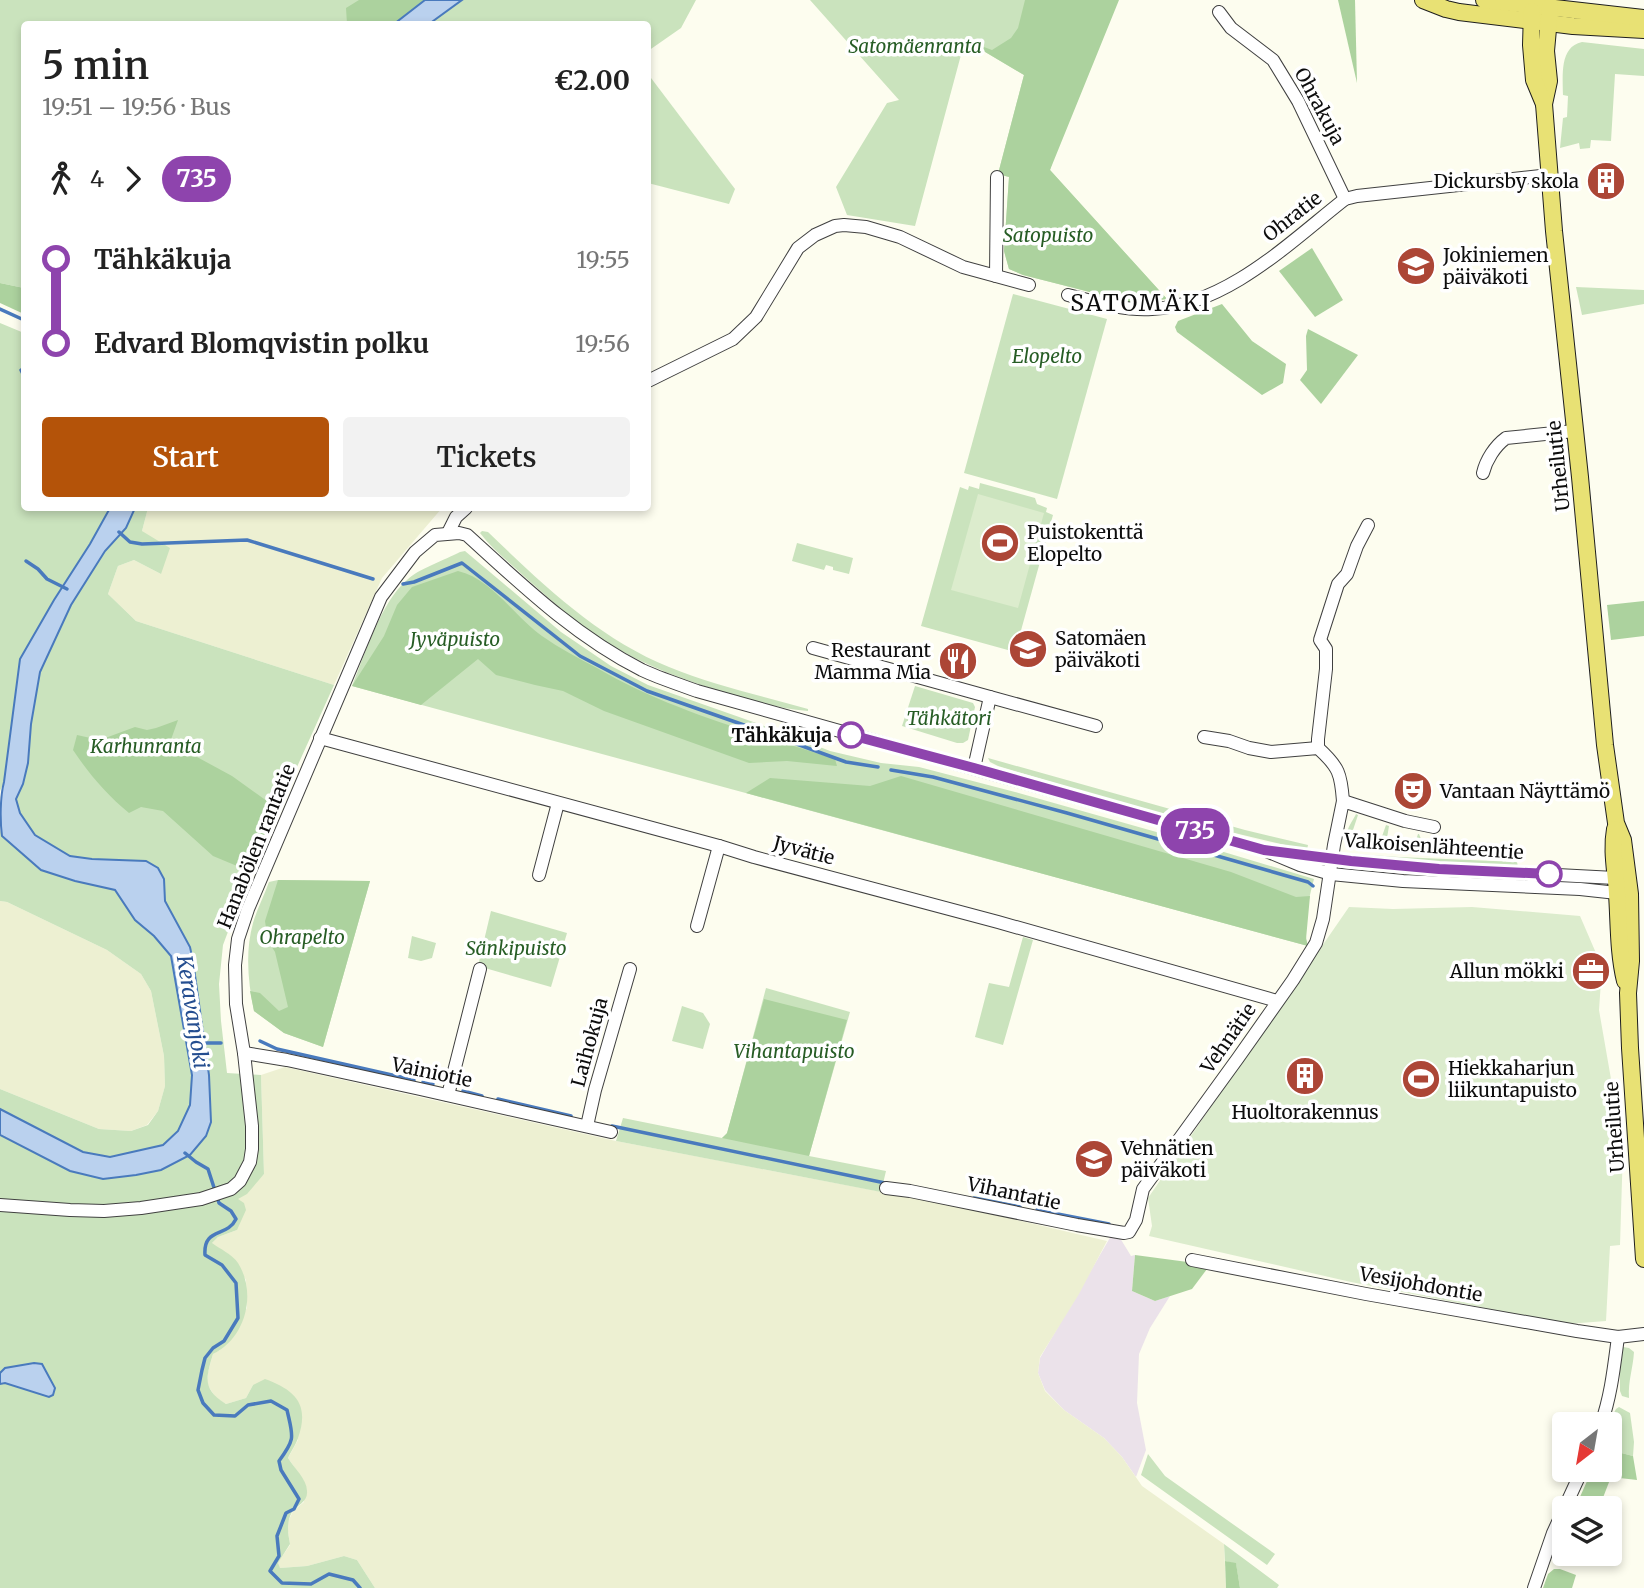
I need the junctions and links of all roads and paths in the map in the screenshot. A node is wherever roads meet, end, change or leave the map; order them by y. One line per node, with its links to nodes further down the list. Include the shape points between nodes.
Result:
1 (1423, 0): 3 (main road, via 1459,12)
2 (1483, 0): 3 (main road)
3 (1541, 9): 5 (main road); 6 (main road, via 1573,26); 7 (main road, Urheilutie, via 1531,45 1534,80 1544,104)
4 (1219, 12): 9 (street, Ohrakuja, via 1231,28 1273,60)
5 (1644, 18)
6 (1644, 30)
7 (1550, 175): 9 (street, Ohratie); 14 (main road, Urheilutie)
8 (997, 177): 10 (street)
9 (1345, 199): 12 (street, Ohratie, via 1248,274 1192,302 1142,309)
10 (996, 276): 11 (street); 13 (street, via 963,267 900,237 835,226 798,248 756,317 733,339)
11 (1029, 285)
12 (1068, 295)
13 (651, 379)
14 (1574, 431): 15 (street, via 1506,438 1486,462); 34 (main road, Urheilutie, via 1616,823 1613,839)
15 (1483, 473)
16 (463, 511): 18 (street)
17 (1368, 525): 24 (street, via 1338,584 1320,640 1326,649)
18 (448, 533): 23 (street, Hanabölen rantatie, via 435,534 415,552 382,597); 25 (street, Valkoisenlähteentie, via 467,535 564,621 643,670 697,691)
19 (813, 648): 20 (street)
20 (990, 697): 21 (street); 25 (street)
21 (1097, 726)
22 (1204, 737): 24 (street, via 1270,752)
23 (320, 738): 27 (street, Jyvätie); 39 (street, Hanabölen rantatie, via 238,939 236,1004)
24 (1318, 748): 26 (street, via 1337,767)
25 (974, 768): 30 (street, Valkoisenlähteentie)
26 (1343, 801): 28 (street); 31 (street, Vehnätie)
27 (558, 803): 29 (street, Jyvätie); 33 (street)
28 (1434, 827)
29 (719, 846): 35 (street); 38 (street, Jyvätie)
30 (1264, 850): 31 (street, Valkoisenlähteentie); 32 (street, Valkoisenlähteentie)
31 (1333, 859): 32 (street, Vehnätie); 34 (street, Valkoisenlähteentie)
32 (1331, 874): 34 (street, Valkoisenlähteentie, via 1585,889); 38 (street, Vehnätie, via 1316,943)
33 (539, 875)
34 (1630, 886): 47 (main road, Urheilutie, via 1630,1048)
35 (697, 926)
36 (480, 969): 40 (street)
37 (630, 969): 41 (street, Laihokuja)
38 (1277, 1001): 45 (street, Vehnätie, via 1143,1189)
39 (244, 1053): 40 (street, Vainiotie); 44 (street, Hanabölen rantatie, via 252,1149 245,1174 235,1186 201,1199 104,1211)
40 (448, 1095): 41 (street, Vainiotie)
41 (587, 1126): 42 (street, Vainiotie)
42 (611, 1132)
43 (886, 1188): 45 (street, Vihantatie, via 1077,1226 1124,1233)
44 (0, 1205)
45 (1133, 1227)
46 (1192, 1259): 49 (street, Vesijohdontie)
47 (1644, 1259)
48 (1644, 1334): 49 (street, Vesijohdontie)
49 (1618, 1337): 50 (street)
50 (1605, 1412)
51 (1576, 1482): 52 (street)
52 (1534, 1588)

